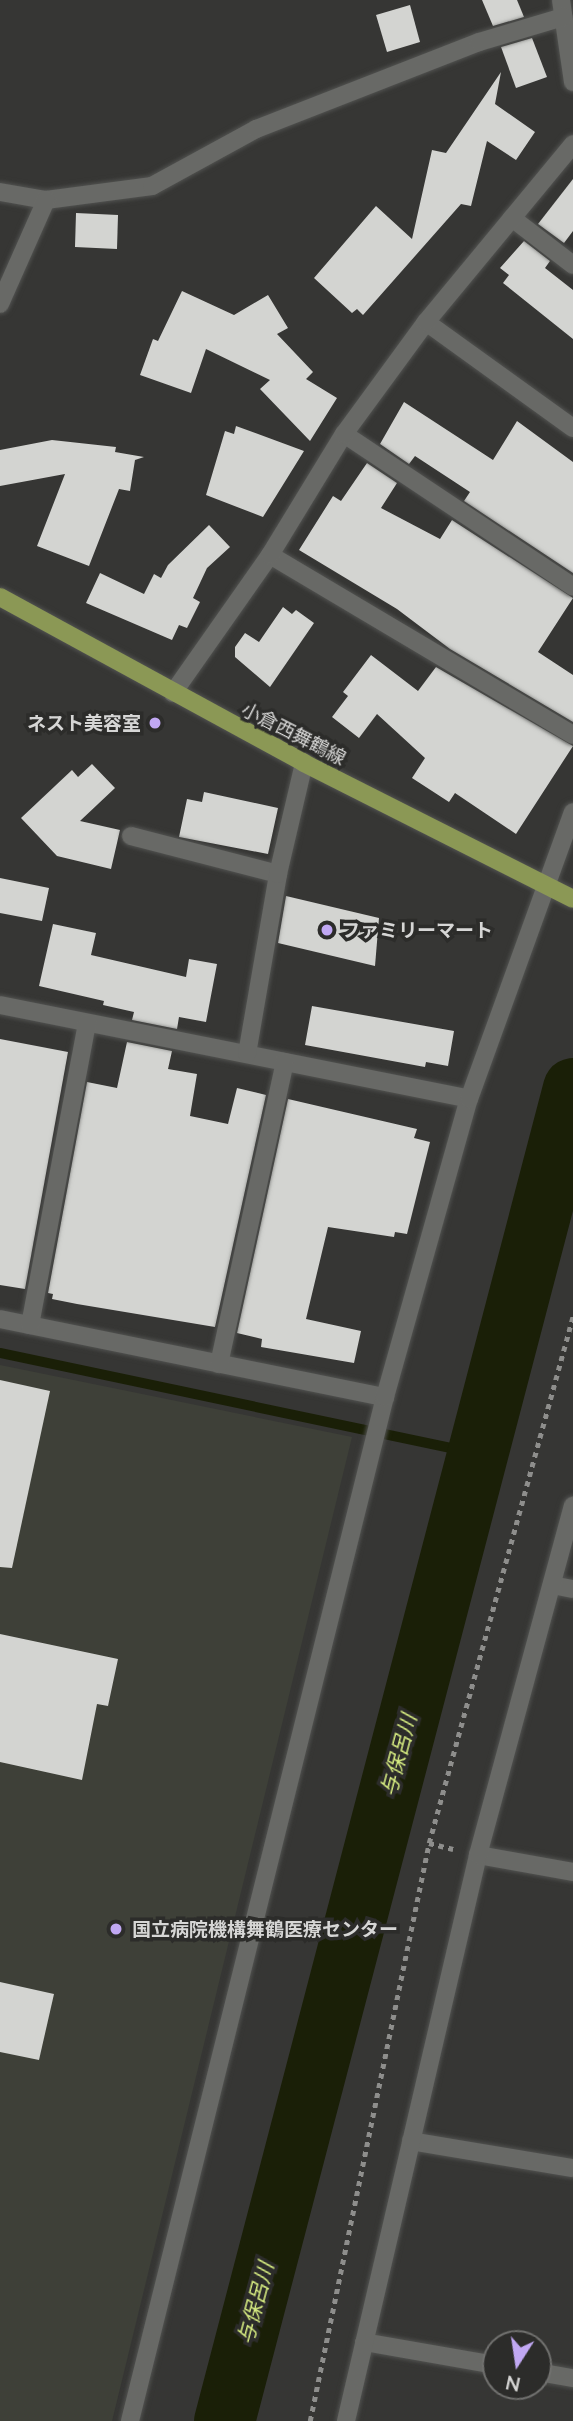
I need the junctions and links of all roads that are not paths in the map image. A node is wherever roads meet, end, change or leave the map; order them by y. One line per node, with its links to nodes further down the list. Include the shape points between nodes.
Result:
1 (562, 8): 2 (street); 5 (street, via 256,129 152,186)
2 (573, 82)
3 (573, 144): 6 (street)
4 (0, 192): 5 (street)
5 (46, 200): 8 (street)
6 (512, 218): 7 (street); 9 (street)
7 (573, 265)
8 (0, 304)
9 (426, 322): 10 (street); 11 (street)
10 (573, 428)
11 (344, 434): 12 (street); 13 (street)
12 (270, 555): 15 (street); 16 (street)
13 (573, 587)
14 (0, 597): 15 (main road, 小倉西舞鶴線)
15 (173, 693): 17 (main road, 小倉西舞鶴線)
16 (573, 735)
17 (304, 763): 20 (street); 21 (main road, 小倉西舞鶴線)
18 (573, 812): 21 (street)
19 (131, 836): 20 (street)
20 (278, 874): 25 (street)
21 (545, 884): 22 (main road, 小倉西舞鶴線); 27 (street)
22 (573, 899)
23 (0, 1006): 24 (street)
24 (87, 1023): 25 (street); 29 (street)
25 (247, 1054): 26 (street)
26 (285, 1062): 27 (street); 30 (street)
27 (469, 1099): 31 (street)
28 (0, 1319): 29 (street)
29 (30, 1325): 30 (street)
30 (219, 1364): 31 (street)
31 (385, 1397): 43 (street)
32 (573, 1506): 33 (street)
33 (552, 1585): 34 (street); 35 (street)
34 (573, 1589)
35 (478, 1855): 36 (street); 37 (street)
36 (573, 1872)
37 (411, 2141): 38 (street); 39 (street)
38 (573, 2168)
39 (364, 2342): 40 (street); 44 (street)
40 (482, 2363)
41 (552, 2374): 42 (street)
42 (573, 2378)
43 (130, 2421)
44 (346, 2421)

